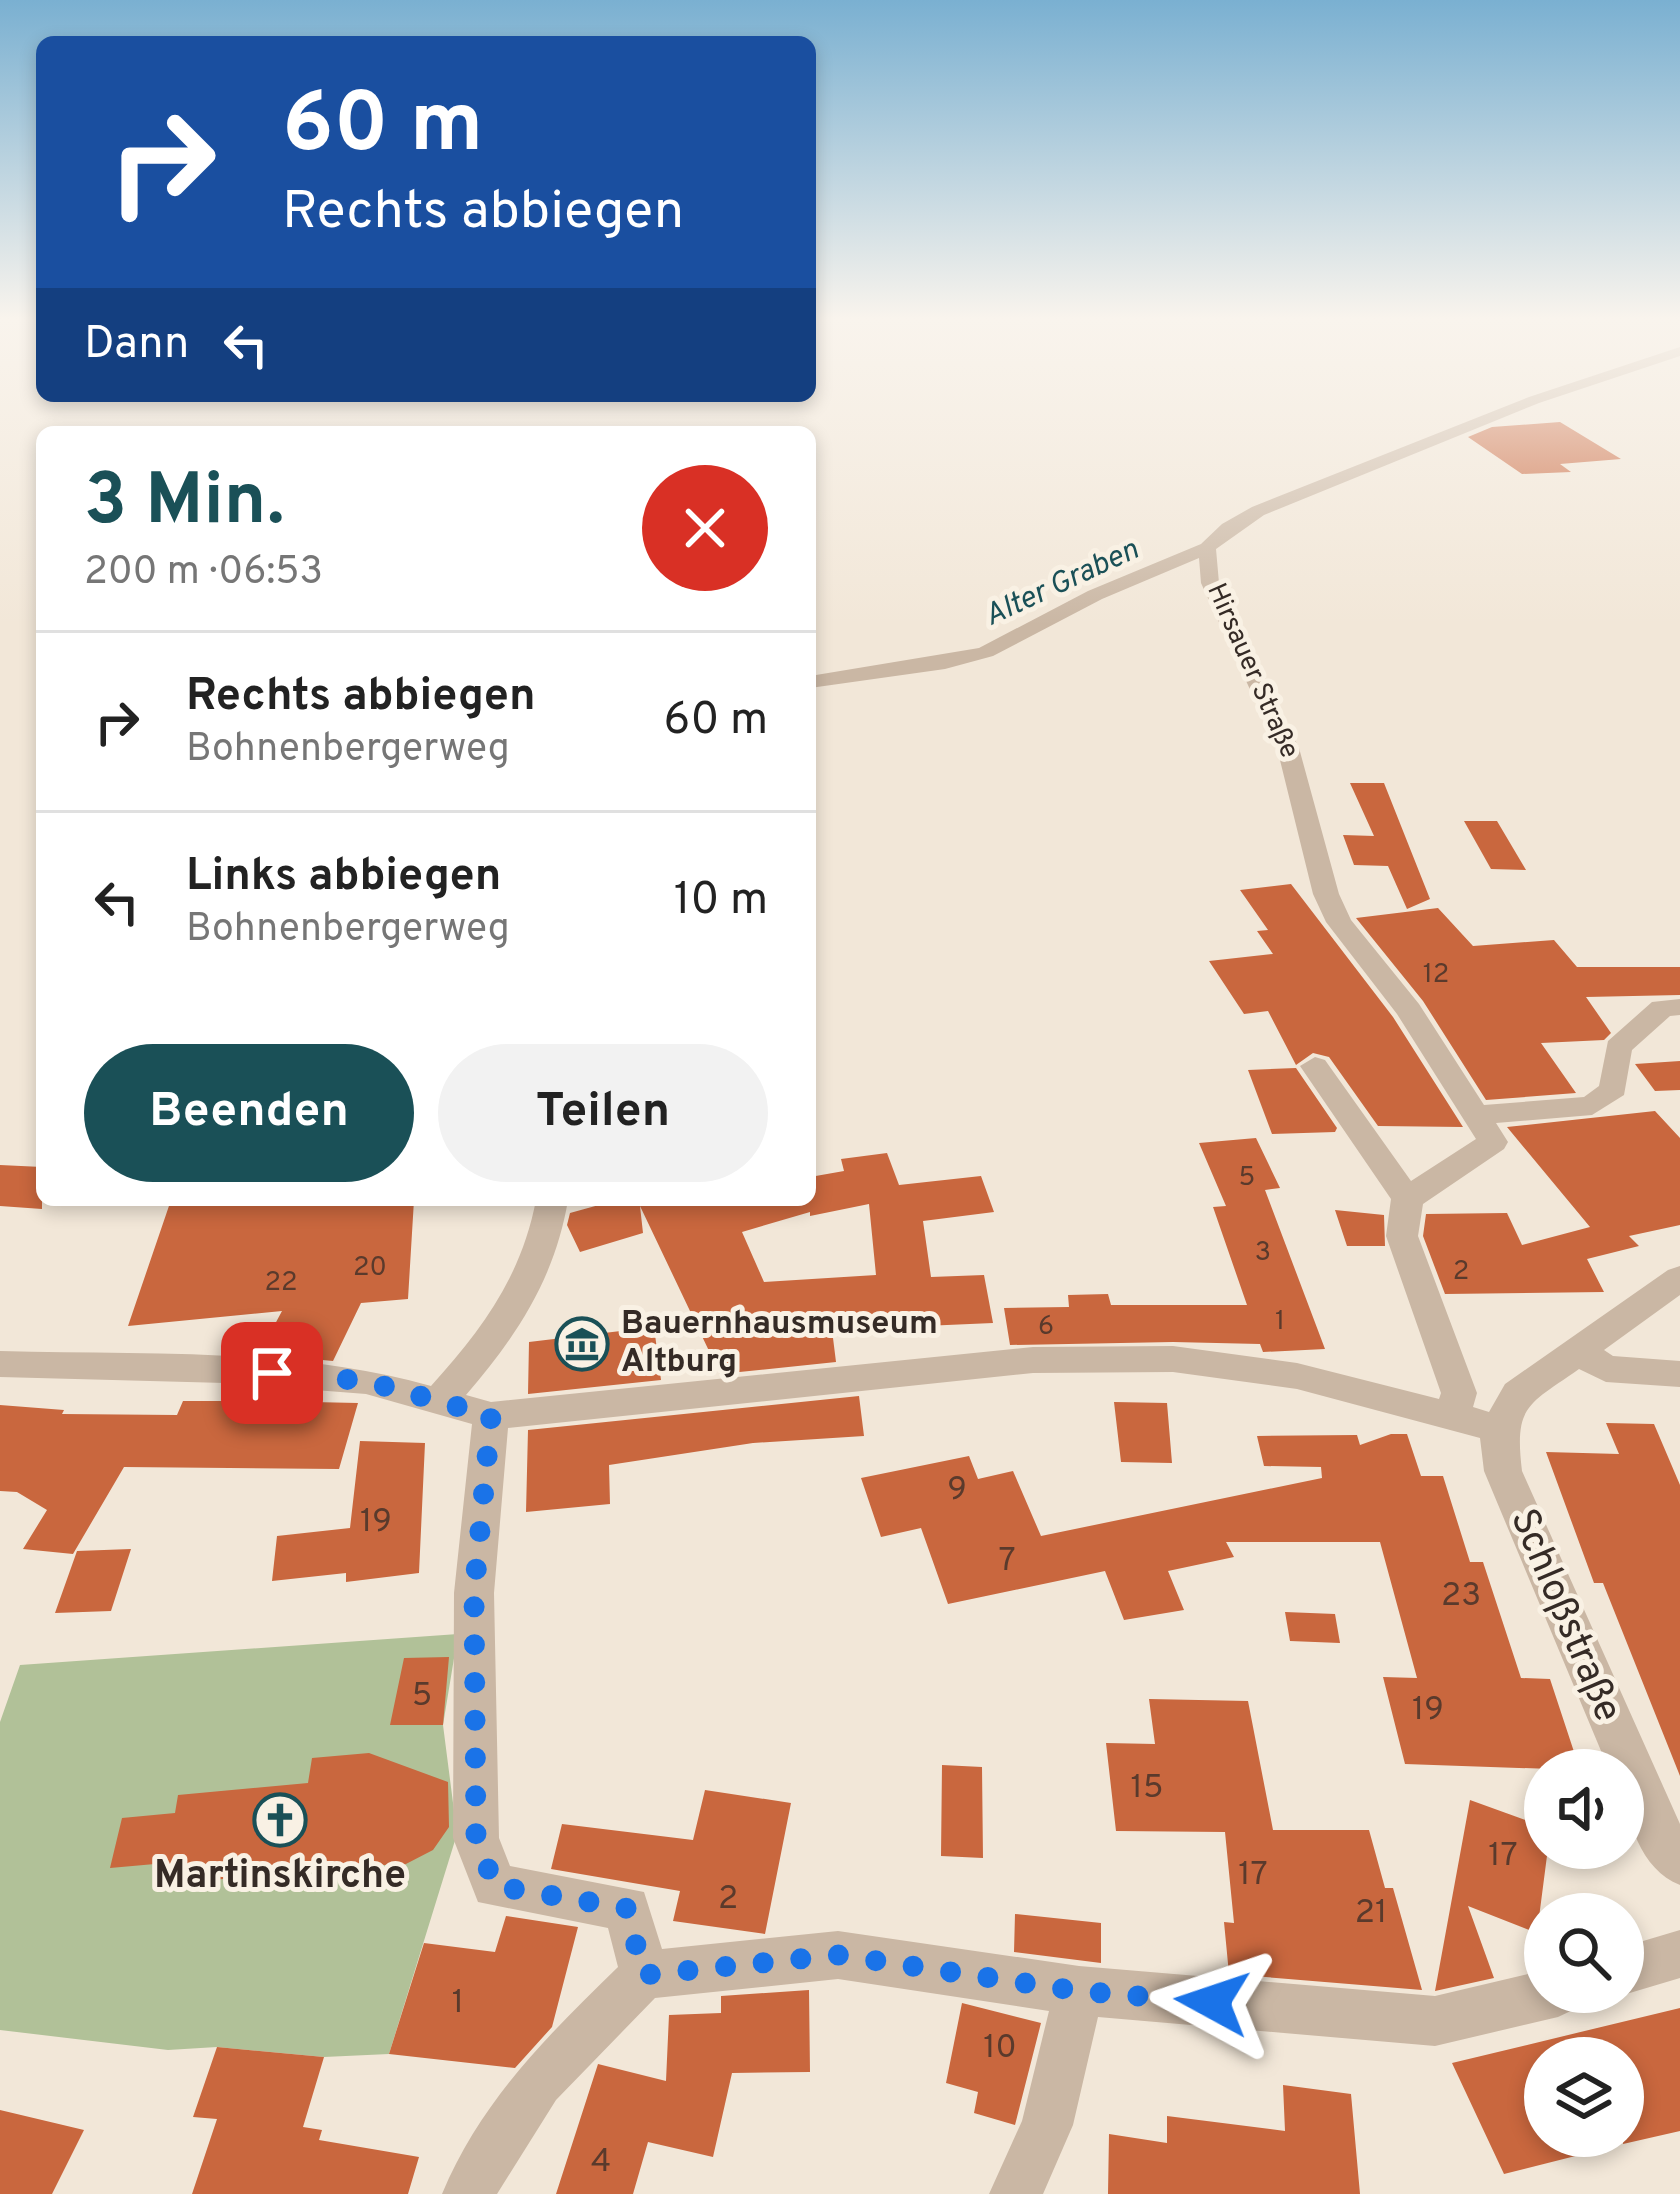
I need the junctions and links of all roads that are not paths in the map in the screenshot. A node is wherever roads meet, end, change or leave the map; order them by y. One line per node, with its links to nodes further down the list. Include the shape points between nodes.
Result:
1 (1483, 420): 2 (street, Hirsauer Straße, via 1258,511)
2 (1208, 548): 3 (street); 4 (street, Hirsauer Straße)
3 (1154, 570): 4 (street); 5 (street, via 986,652)
4 (1210, 583): 8 (street, Hirsauer Straße, via 1288,748 1339,922)
5 (816, 681)
6 (1671, 1008): 8 (street, via 1618,1047 1613,1089 1592,1106)
7 (1315, 1066): 9 (street)
8 (1476, 1114): 9 (street, via 1493,1142)
9 (1407, 1199): 16 (street, via 1402,1236 1459,1393)
10 (551, 1206): 15 (street, via 533,1292)
11 (1680, 1278): 12 (street)
12 (1577, 1351): 14 (street, via 1606,1369); 18 (street, via 1518,1394)
13 (0, 1364): 15 (street, via 342,1379)
14 (1680, 1373)
15 (441, 1400): 17 (street)
16 (1452, 1414): 17 (street, via 1297,1376 1173,1359 1033,1360); 18 (street)
17 (491, 1416): 22 (street, via 474,1593 476,1838 495,1886 626,1908)
18 (1498, 1428): 19 (street, Schloßstraße, via 1503,1471 1555,1599 1657,1830)
19 (1680, 1863)
20 (1680, 1954): 21 (street)
21 (1644, 1965)
22 (644, 1975): 23 (street, via 838,1955); 25 (street, via 538,2082)
23 (1078, 1991): 24 (street, via 1435,2020); 26 (street, via 1047,2125)
24 (1524, 2000)
25 (470, 2194)
26 (1016, 2194)

